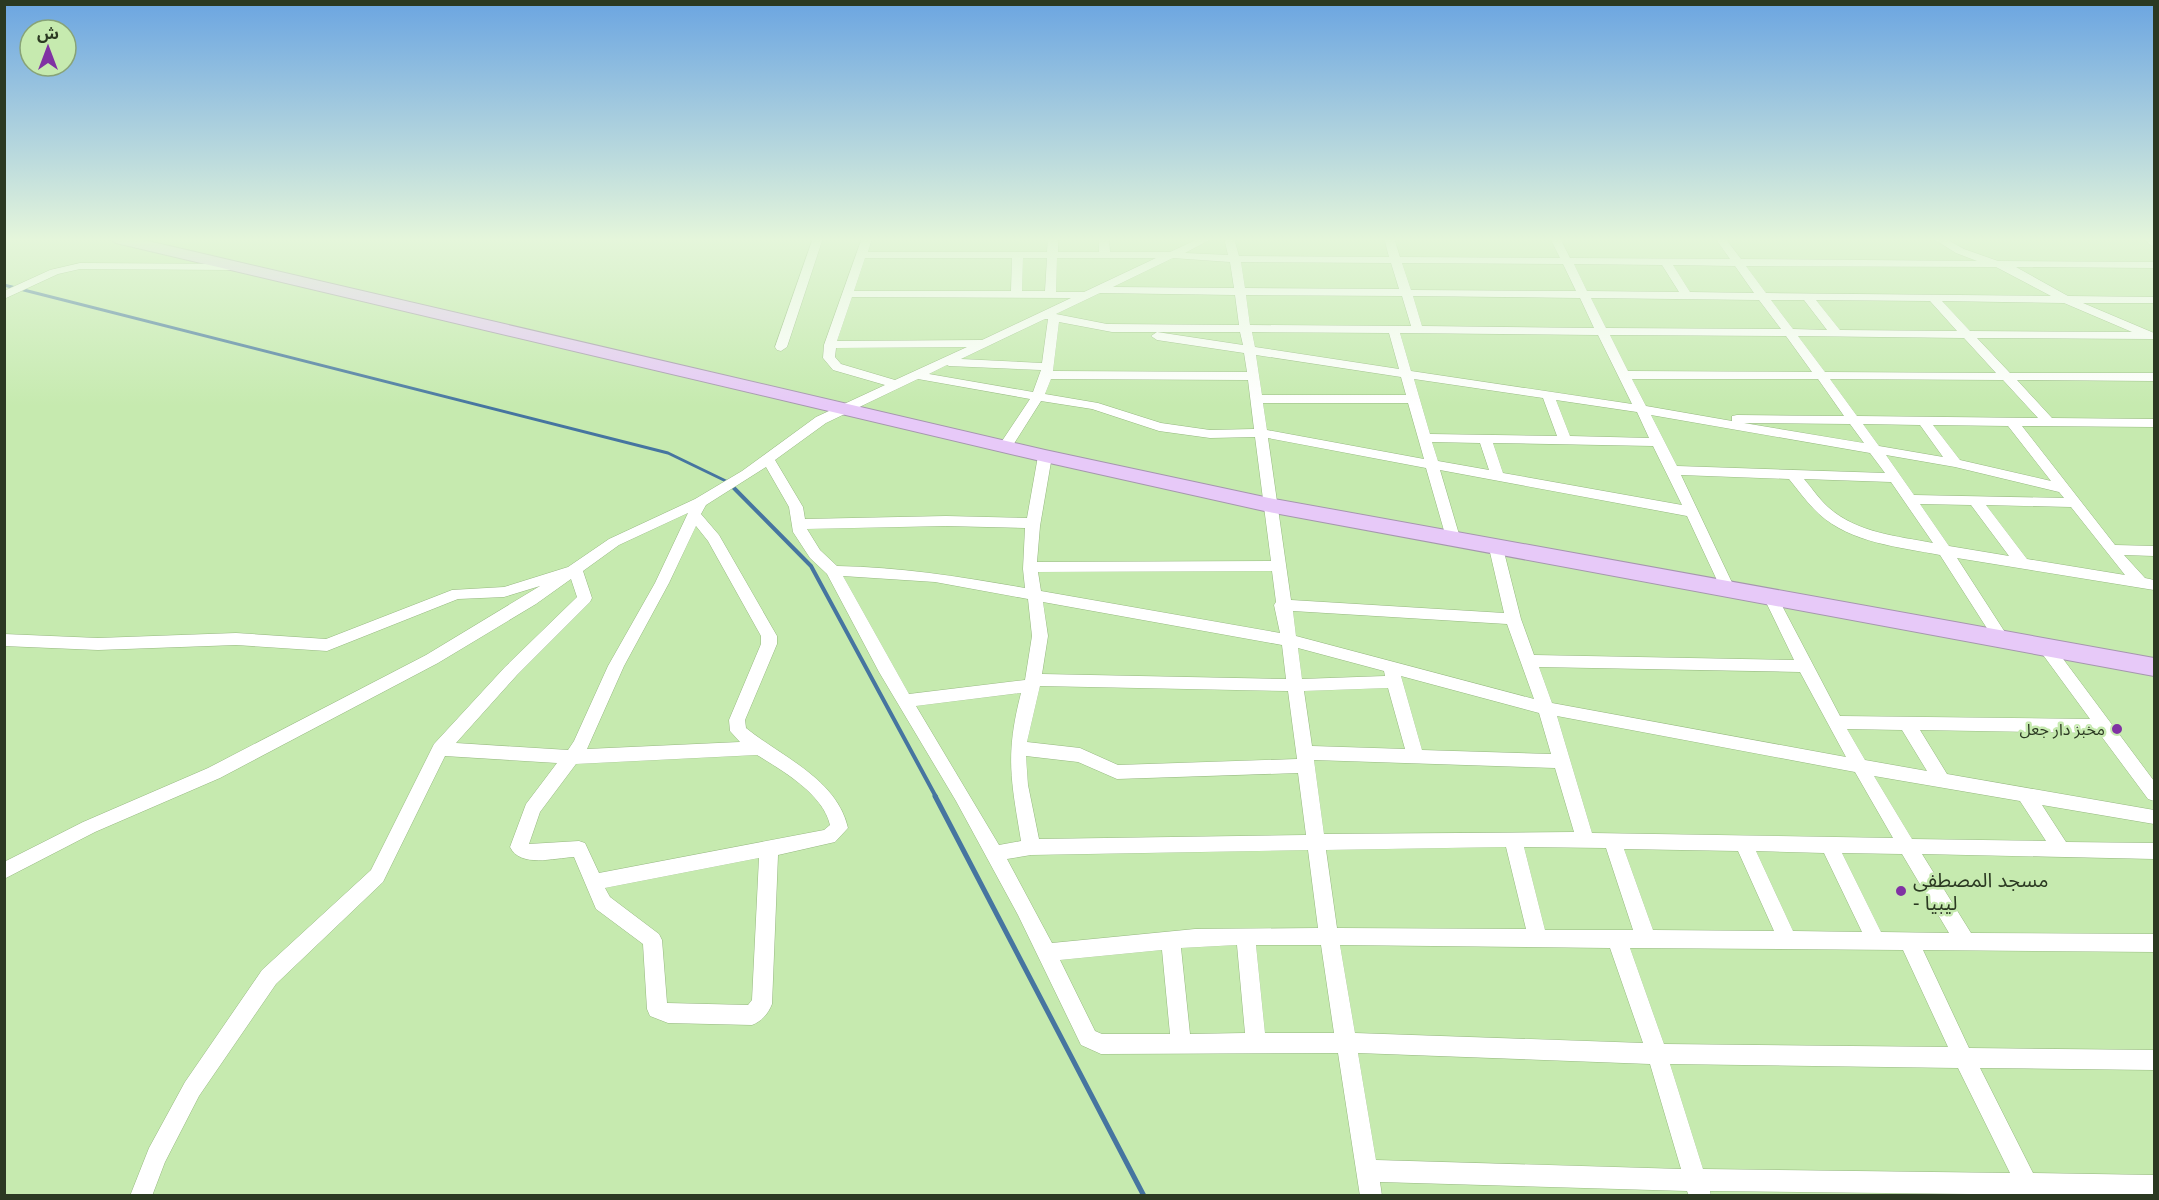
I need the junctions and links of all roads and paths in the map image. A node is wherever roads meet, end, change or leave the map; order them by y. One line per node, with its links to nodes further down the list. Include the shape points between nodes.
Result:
1 (355, 294): 47 (highway)
2 (798, 294): 31 (street)
3 (850, 294): 4 (street); 30 (street)
4 (1016, 294): 5 (street)
5 (1050, 294): 11 (street)
6 (1242, 294): 21 (street)
7 (1406, 294): 23 (street)
8 (1495, 294): 12 (street)
9 (1762, 294): 14 (street)
10 (2056, 294): 17 (street)
11 (1086, 295): 19 (street)
12 (1584, 295): 13 (street); 24 (street)
13 (1687, 296): 14 (street)
14 (1764, 297): 15 (street); 25 (street)
15 (1807, 297): 16 (street); 26 (street)
16 (1933, 298): 17 (street); 27 (street)
17 (2065, 299): 18 (street); 28 (street)
18 (2154, 300)
19 (1049, 316): 20 (street); 29 (street); 34 (street)
20 (1104, 327): 21 (street); 32 (street)
21 (1244, 330): 22 (street); 32 (street)
22 (1394, 331): 23 (street); 35 (street)
23 (1418, 332): 24 (street)
24 (1604, 333): 25 (street); 37 (street)
25 (1788, 333): 26 (street); 39 (street)
26 (1837, 334): 27 (street)
27 (1967, 334): 28 (street); 40 (street)
28 (2153, 337)
29 (988, 343): 30 (street); 33 (street)
30 (830, 345): 42 (street, via 829,358 837,367)
31 (780, 347)
32 (1250, 352): 35 (street); 38 (street)
33 (946, 362): 34 (street); 36 (street)
34 (1046, 371): 38 (street); 44 (street)
35 (1407, 374): 43 (street); 46 (street)
36 (915, 375): 42 (street); 44 (street)
37 (1624, 375): 39 (street); 48 (street)
38 (1253, 376): 45 (street)
39 (1820, 376): 40 (street); 50 (street)
40 (2006, 376): 41 (street); 51 (street)
41 (2154, 377)
42 (895, 384): 47 (street)
43 (1548, 395): 48 (street); 58 (street)
44 (1037, 397): 55 (street, via 1094,406 1167,428 1210,434); 60 (street)
45 (1256, 399): 46 (street); 55 (street)
46 (1414, 399): 56 (street)
47 (846, 410): 60 (highway); 63 (street, via 815,423)
48 (1642, 410): 49 (street); 59 (street)
49 (1689, 418): 50 (street); 61 (street)
50 (1854, 421): 52 (street); 61 (street)
51 (2049, 422): 53 (street); 54 (street)
52 (1924, 423): 53 (street); 65 (street)
53 (2013, 423): 70 (street)
54 (2154, 423)
55 (1261, 434): 64 (street); 74 (street)
56 (1425, 438): 57 (street); 64 (street)
57 (1485, 440): 58 (street); 67 (street)
58 (1565, 441): 59 (street)
59 (1658, 442): 66 (street)
60 (1005, 447): 62 (highway)
61 (1876, 451): 65 (street); 69 (street)
62 (1045, 456): 74 (highway); 77 (street)
63 (768, 459): 75 (street); 78 (street, via 794,503)
64 (1432, 463): 67 (street); 79 (street)
65 (1955, 463): 70 (street)
66 (1672, 470): 68 (street); 76 (street)
67 (1497, 475): 76 (street)
68 (1793, 475): 69 (street); 82 (street, via 1824,511 1845,525 1889,541)
69 (1896, 478): 71 (street)
70 (2064, 489): 73 (street)
71 (1910, 500): 72 (street); 82 (street)
72 (1975, 501): 73 (street); 84 (street)
73 (2075, 503): 81 (street)
74 (1269, 505): 79 (highway); 85 (street)
75 (697, 509): 87 (street, via 614,542); 111 (street, via 769,636 737,725 738,731); 115 (street)
76 (1692, 512): 90 (street)
77 (1033, 523): 78 (street, via 946,520); 86 (street)
78 (800, 525): 88 (street, via 800,532 815,554)
79 (1454, 541): 80 (highway)
80 (1496, 548): 90 (highway); 95 (street)
81 (2111, 549): 83 (street); 89 (street)
82 (1947, 551): 84 (street); 98 (street)
83 (2154, 551)
84 (2023, 564): 89 (street)
85 (1277, 566): 86 (street); 94 (street)
86 (1030, 567): 91 (street)
87 (575, 570): 96 (street, via 504,592 457,594 327,645 236,639 98,644); 113 (street, via 585,598 581,604 511,671); 135 (street, via 488,626 373,691 214,773 88,827)
88 (833, 571): 91 (street, via 920,575); 106 (street)
89 (2147, 583): 92 (street)
90 (1729, 591): 93 (highway)
91 (1032, 594): 97 (street); 104 (street, via 1041,627)
92 (2154, 595)
93 (1771, 598): 98 (highway); 101 (street)
94 (1282, 605): 95 (street); 97 (street)
95 (1513, 619): 100 (street)
96 (4, 640)
97 (1288, 640): 103 (street); 105 (street)
98 (2002, 640): 99 (highway)
99 (2046, 648): 102 (highway); 110 (street)
100 (1528, 661): 101 (street); 107 (street)
101 (1803, 666): 108 (street)
102 (2154, 667)
103 (1392, 675): 105 (street); 107 (street); 114 (street)
104 (1034, 682): 105 (street); 106 (street); 112 (street)
105 (1294, 685): 116 (street)
106 (906, 701): 134 (street)
107 (1546, 708): 117 (street); 118 (street)
108 (1834, 722): 109 (street); 118 (street)
109 (1907, 723): 110 (street); 119 (street)
110 (2103, 726): 120 (street)
111 (757, 748): 115 (street); 130 (street, via 826,798 839,821 833,836)
112 (1018, 748): 116 (street, via 1080,755 1117,772 1197,771); 129 (street)
113 (440, 749): 115 (street); 159 (street, via 384,866 269,977 192,1089)
114 (1415, 756): 116 (street); 117 (street)
115 (573, 757): 136 (street, via 532,809 519,847 525,852 579,849)
116 (1305, 759): 126 (street)
117 (1561, 761): 124 (street)
118 (1858, 766): 119 (street); 131 (street)
119 (1941, 780): 121 (street)
120 (2152, 789)
121 (2025, 794): 122 (street); 132 (street)
122 (2154, 817)
123 (1513, 838): 124 (street); 126 (street); 139 (street)
124 (1586, 840): 125 (street)
125 (1612, 841): 127 (street); 141 (street)
126 (1317, 843): 129 (street); 138 (street)
127 (1744, 845): 128 (street); 143 (street)
128 (1830, 846): 131 (street); 144 (street)
129 (1031, 847): 134 (street)
130 (769, 848): 136 (street); 136 (street, via 762,1004 752,1015 668,1013 657,1009 652,940 608,909)
131 (1907, 848): 132 (street); 146 (street)
132 (2061, 849): 133 (street)
133 (2154, 851)
134 (994, 854): 148 (street)
135 (4, 871)
136 (592, 882)
137 (1246, 936): 138 (street); 142 (street); 150 (street)
138 (1329, 938): 139 (street); 151 (street)
139 (1538, 938): 140 (street)
140 (1617, 939): 141 (street); 152 (street)
141 (1646, 939): 143 (street)
142 (1171, 940): 148 (street); 149 (street)
143 (1787, 940): 144 (street)
144 (1876, 941): 145 (street)
145 (1909, 941): 146 (street); 153 (street)
146 (1965, 941): 147 (street)
147 (2154, 943)
148 (1045, 953): 149 (street, via 1085,1032 1094,1041)
149 (1181, 1043): 150 (street)
150 (1256, 1043): 151 (street)
151 (1346, 1043): 152 (street); 155 (street)
152 (1657, 1054): 153 (street); 157 (street)
153 (1963, 1057): 154 (street); 158 (street)
154 (2154, 1060)
155 (1366, 1171): 157 (street); 160 (street)
156 (2154, 1186): 158 (street)
157 (1698, 1188): 158 (street)
158 (2030, 1189)
159 (141, 1196)
160 (1371, 1196)

